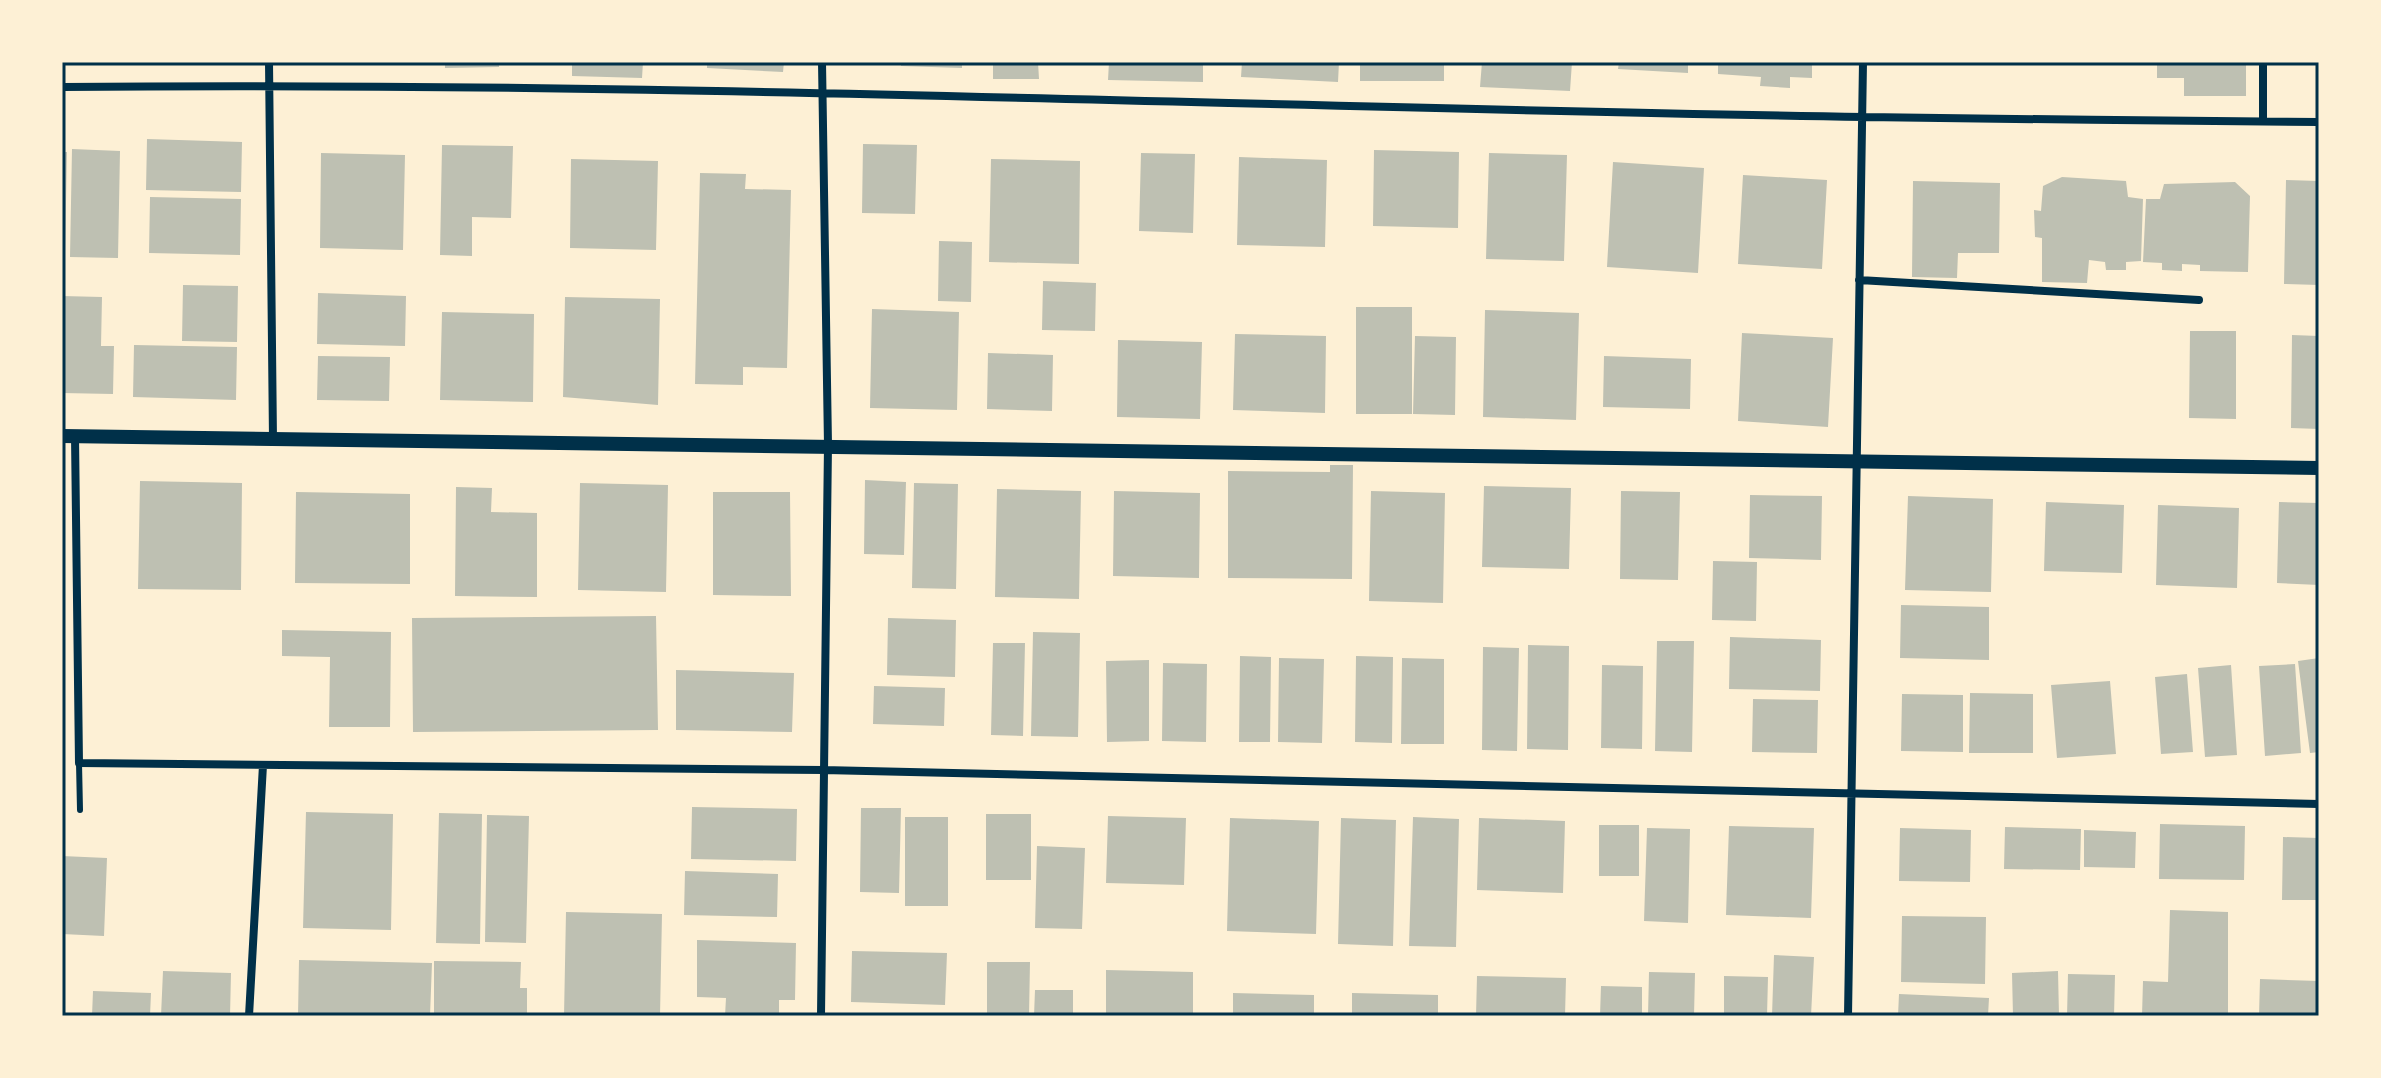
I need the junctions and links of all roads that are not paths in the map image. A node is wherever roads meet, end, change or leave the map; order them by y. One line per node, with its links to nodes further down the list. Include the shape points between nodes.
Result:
1 (269, 62): 5 (street)
2 (822, 62): 7 (street)
3 (1863, 62): 8 (street)
4 (2263, 62): 9 (street)
5 (270, 85): 6 (street); 7 (street); 14 (street)
6 (62, 87)
7 (822, 92): 8 (street); 15 (street)
8 (1863, 117): 9 (street); 11 (street)
9 (2263, 121): 10 (street)
10 (2319, 122)
11 (1859, 280): 12 (street); 16 (street)
12 (2199, 300)
13 (68, 436): 14 (street); 18 (street)
14 (273, 440): 15 (street)
15 (828, 445): 16 (street); 20 (street)
16 (1857, 460): 17 (street); 21 (street)
17 (2319, 468)
18 (79, 763): 19 (street); 23 (lane)
19 (263, 765): 20 (street); 24 (street)
20 (823, 770): 21 (street); 25 (street)
21 (1850, 793): 22 (street); 26 (street)
22 (2319, 804)
23 (80, 810)
24 (249, 1016)
25 (821, 1016)
26 (1848, 1016)

